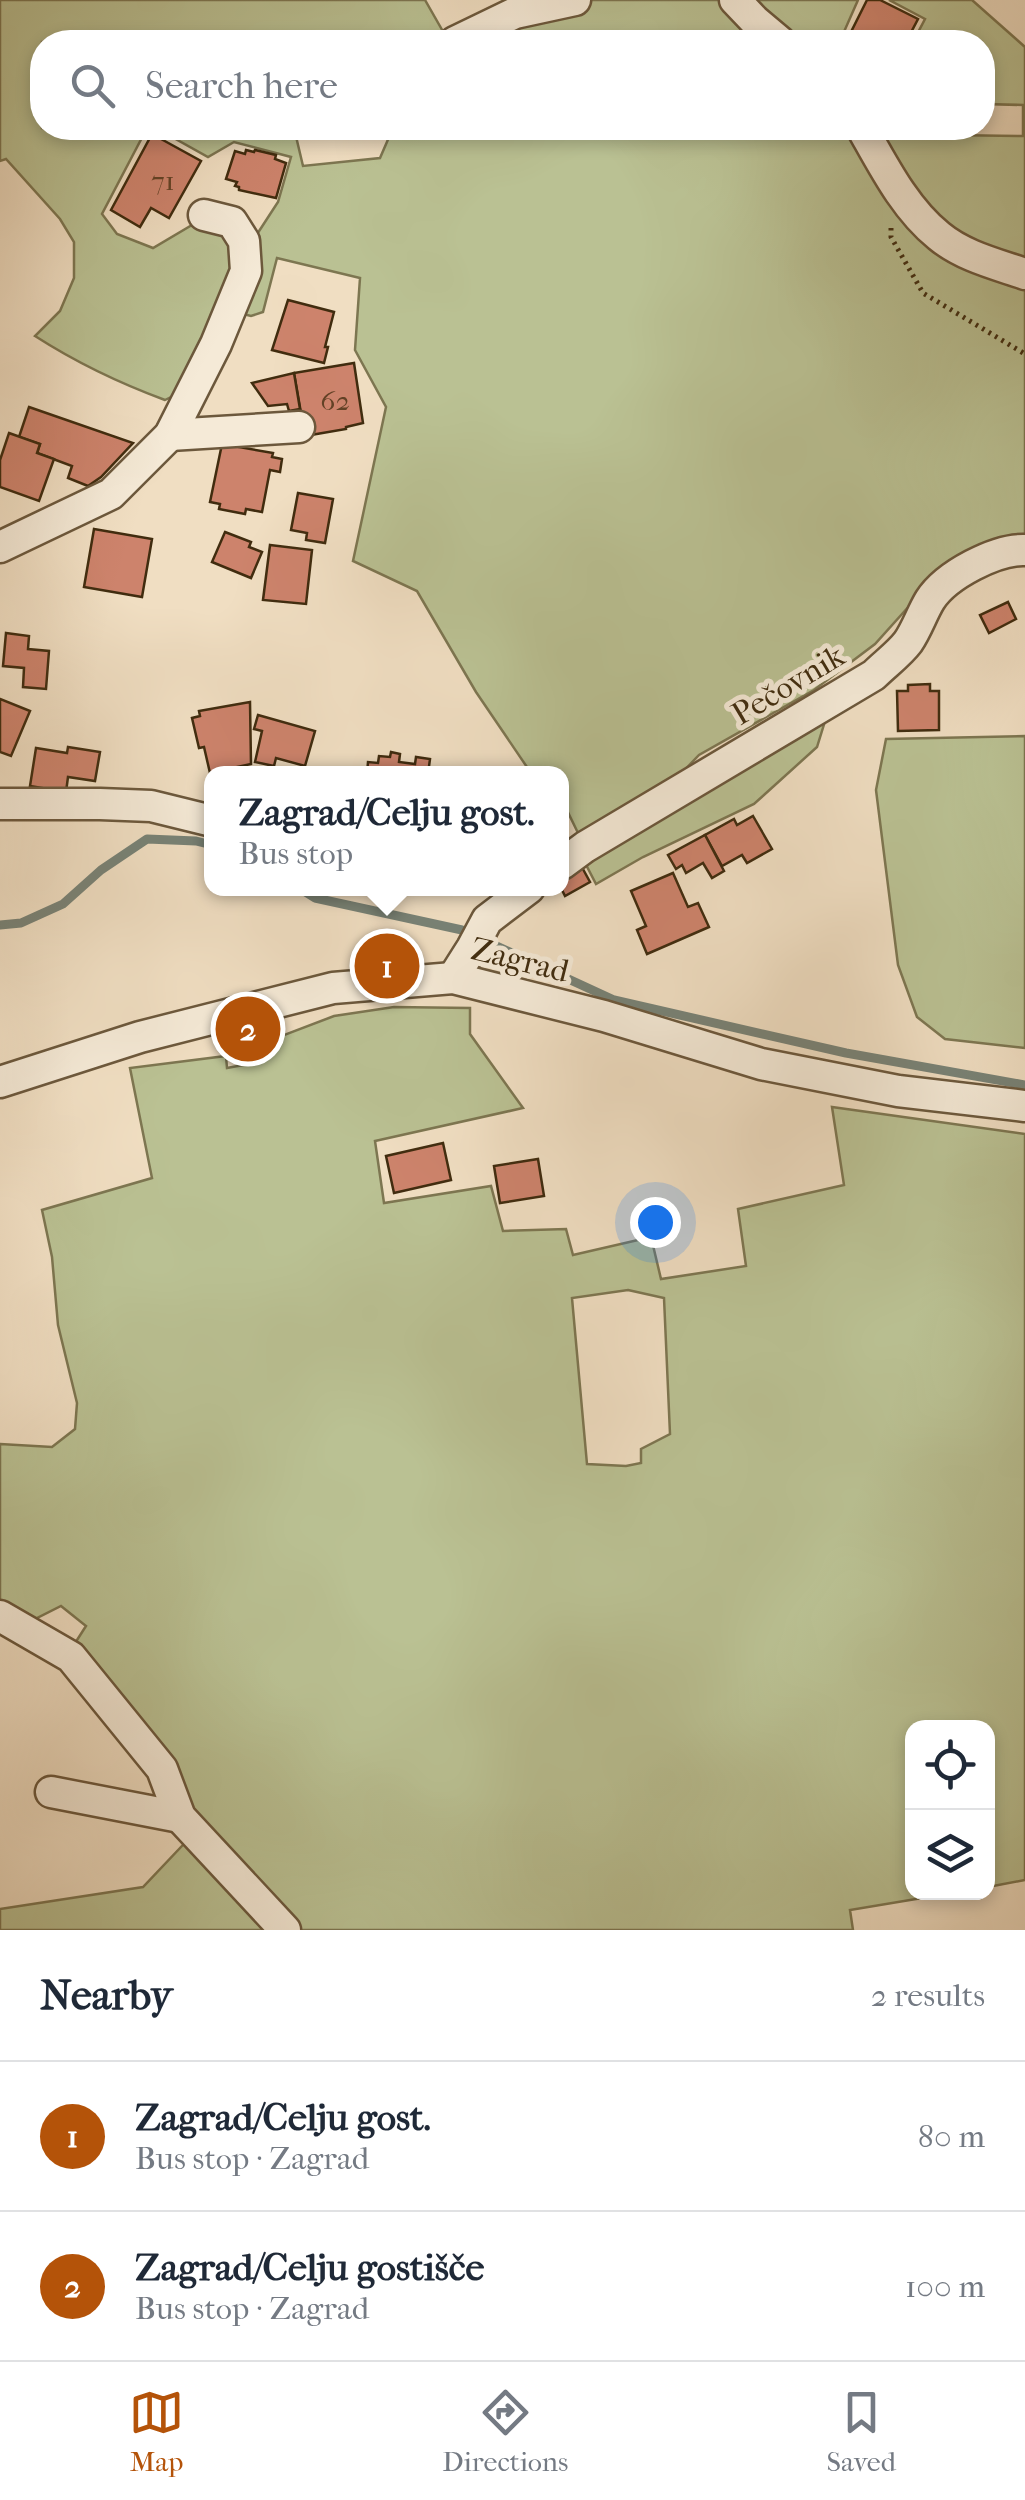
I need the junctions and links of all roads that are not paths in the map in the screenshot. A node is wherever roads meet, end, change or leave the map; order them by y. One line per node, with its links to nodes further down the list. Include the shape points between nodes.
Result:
1 (575, 0): 3 (street, via 515,13)
2 (736, 0): 4 (street)
3 (480, 30)
4 (765, 30)
5 (869, 140): 7 (street, via 898,192 938,236)
6 (204, 215): 9 (street, via 232,222 244,241 246,270)
7 (1025, 274)
8 (299, 428): 9 (street)
9 (170, 435): 10 (street, via 111,494)
10 (0, 548)
11 (1025, 550): 14 (street, Pečovnik, via 990,556 933,595 908,642 874,675)
12 (0, 804): 13 (street, via 151,806)
13 (204, 819)
14 (569, 859)
15 (518, 896): 16 (street, via 487,920)
16 (453, 978): 17 (street, Zagrad, via 333,988); 18 (street, Zagrad, via 761,1064 898,1092)
17 (0, 1082)
18 (1025, 1106)
19 (0, 1616): 21 (street, via 71,1658 162,1769)
20 (51, 1792): 21 (street)
21 (180, 1817): 22 (street)
22 (286, 1930)

